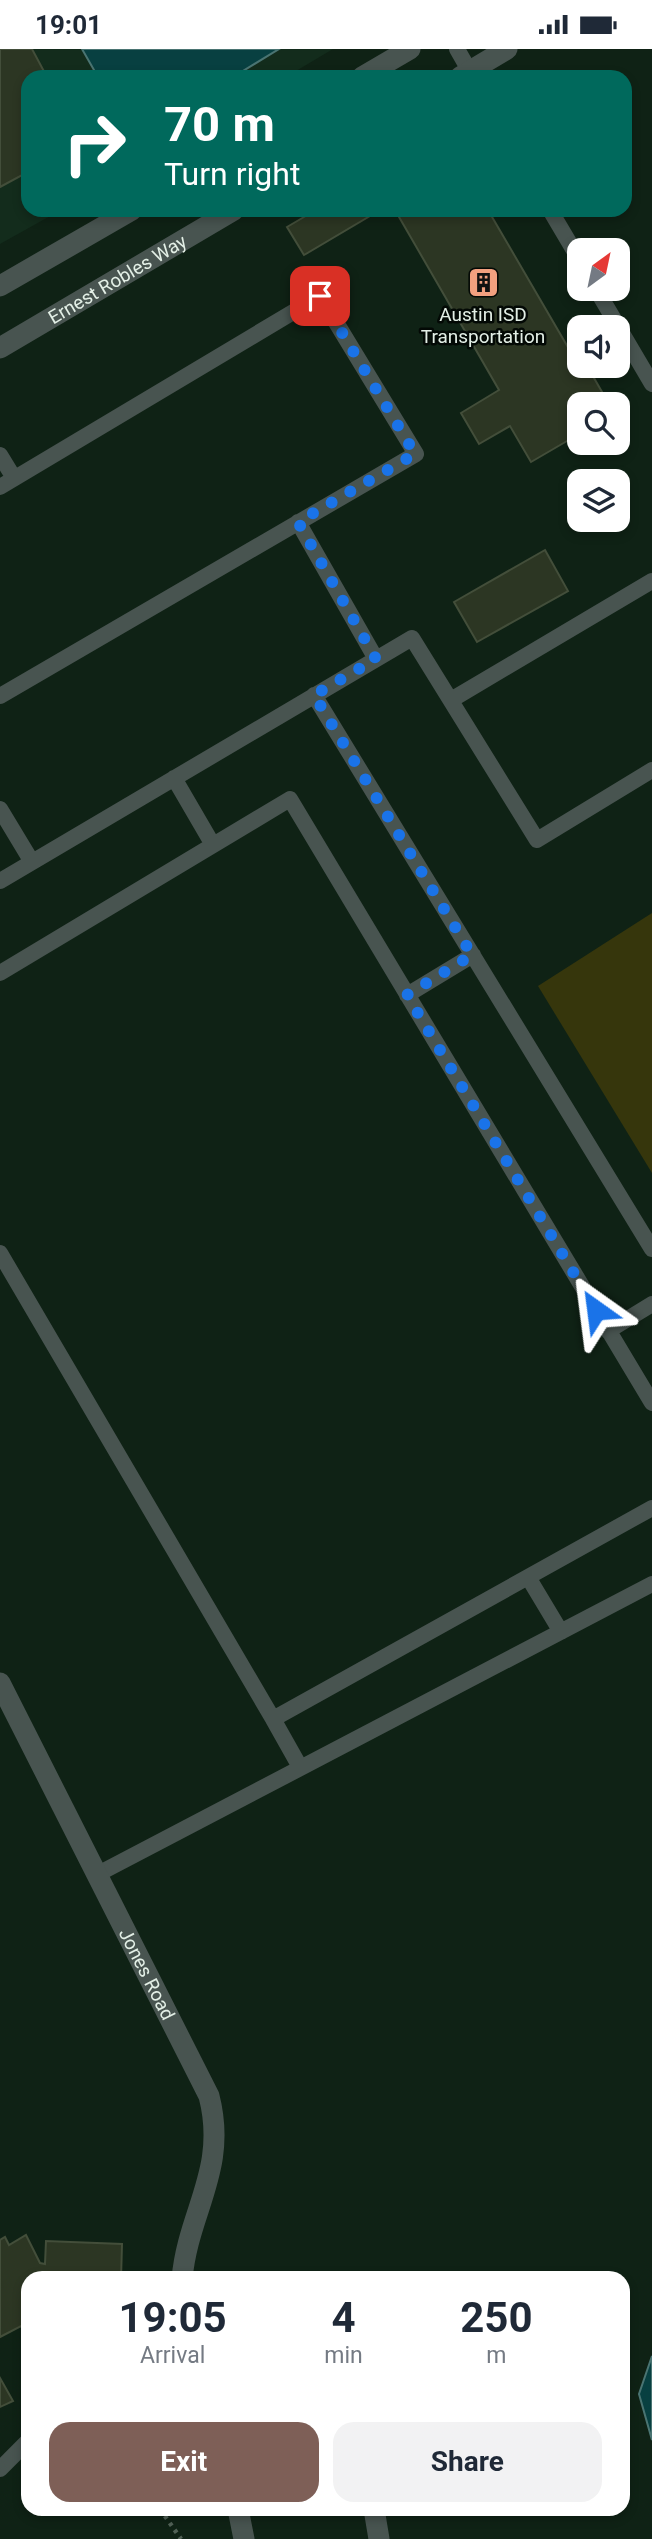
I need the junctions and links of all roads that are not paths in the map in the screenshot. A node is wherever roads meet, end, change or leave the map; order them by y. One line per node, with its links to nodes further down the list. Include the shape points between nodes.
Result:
1 (410, 49): 4 (street)
2 (457, 49): 5 (lane)
3 (507, 49): 6 (street)
4 (374, 70)
5 (465, 70)
6 (475, 70)
7 (120, 217): 11 (street)
8 (222, 217): 13 (street, Ernest Robles Way)
9 (554, 217): 10 (lane)
10 (567, 239)
11 (0, 286)
12 (603, 301): 14 (lane)
13 (0, 348)
14 (652, 384)
15 (0, 455): 16 (lane)
16 (7, 483): 17 (lane, via 320,296 415,454)
17 (298, 522): 19 (lane); 21 (lane)
18 (652, 581): 22 (lane)
19 (376, 659): 20 (lane); 22 (lane, via 412,638)
20 (314, 695): 24 (lane); 29 (lane)
21 (0, 696)
22 (451, 700): 23 (lane, via 537,840)
23 (652, 770)
24 (174, 778): 26 (lane); 27 (lane)
25 (0, 809): 27 (lane)
26 (213, 845): 30 (lane); 31 (lane, via 290,799)
27 (32, 862): 28 (lane)
28 (0, 881)
29 (472, 955): 31 (lane); 32 (lane)
30 (0, 973)
31 (407, 995): 35 (lane)
32 (652, 1249)
33 (0, 1253): 42 (lane)
34 (652, 1304): 35 (lane)
35 (608, 1331): 36 (lane)
36 (652, 1403)
37 (652, 1508): 38 (lane)
38 (528, 1577): 40 (lane); 42 (lane)
39 (652, 1584): 40 (lane)
40 (561, 1632): 43 (lane)
41 (0, 1683): 44 (street, Jones Road)
42 (273, 1719): 43 (lane)
43 (300, 1767): 44 (lane)
44 (96, 1875): 45 (street, Jones Road, via 209,2096 216,2123 213,2160)
45 (184, 2271)
46 (21, 2448): 47 (lane)
47 (0, 2469)
48 (239, 2516): 50 (street)
49 (375, 2516): 51 (street)
50 (244, 2539)
51 (379, 2539)

